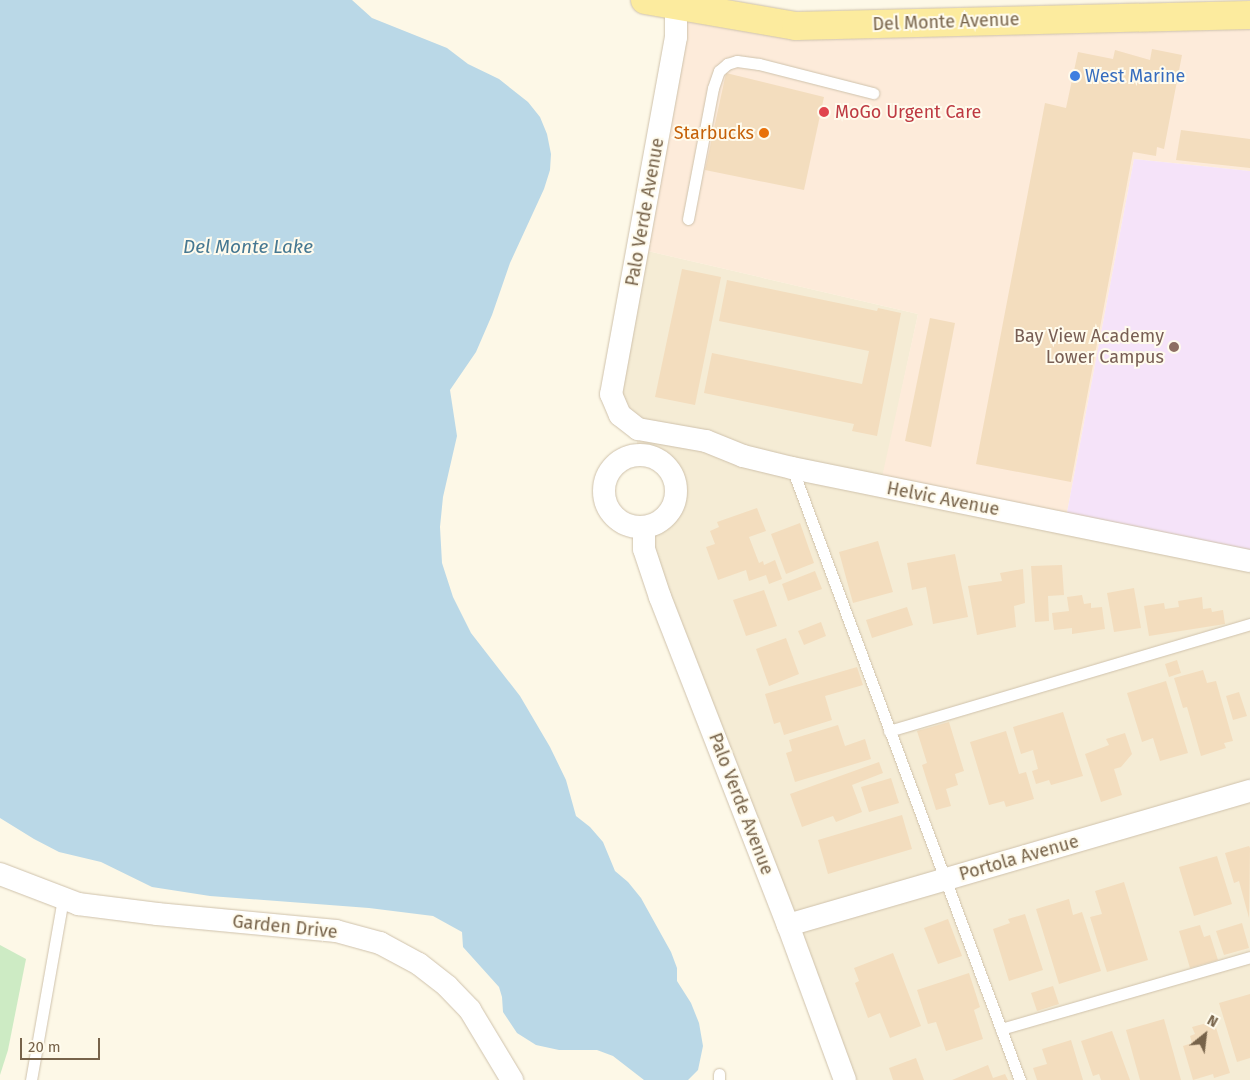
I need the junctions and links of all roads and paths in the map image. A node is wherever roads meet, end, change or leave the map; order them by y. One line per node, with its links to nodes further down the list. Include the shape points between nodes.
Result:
1 (645, 0): 2 (main road, Del Monte Avenue)
2 (676, 3): 3 (main road, Del Monte Avenue, via 796,26); 6 (street, Palo Verde Avenue, via 676,37 611,394 620,415)
3 (1250, 15)
4 (873, 93): 5 (lane, via 759,64 737,61 727,64 718,71 713,88)
5 (688, 218)
6 (638, 429): 7 (street); 8 (street, Helvic Avenue, via 706,442 743,456)
7 (636, 455): 9 (street, via 651,456 663,463 675,483 673,507 666,517); 9 (street, via 610,470 603,492 605,504 621,523)
8 (792, 468): 10 (street, Helvic Avenue); 12 (lane)
9 (644, 528): 17 (street, Palo Verde Avenue, via 644,549 660,597)
10 (1250, 561)
11 (1250, 624): 12 (lane)
12 (888, 731): 15 (lane)
13 (1250, 791): 15 (street, Portola Avenue)
14 (0, 874): 16 (street, Garden Drive)
15 (946, 879): 17 (street, Portola Avenue); 19 (lane)
16 (62, 898): 20 (lane); 21 (street, Garden Drive, via 78,904 157,914 336,931 380,943 420,964 447,986 470,1010)
17 (788, 925): 22 (street, Palo Verde Avenue)
18 (1250, 957): 19 (lane)
19 (1002, 1029): 23 (lane)
20 (31, 1080)
21 (512, 1080)
22 (845, 1080)
23 (1020, 1080)

